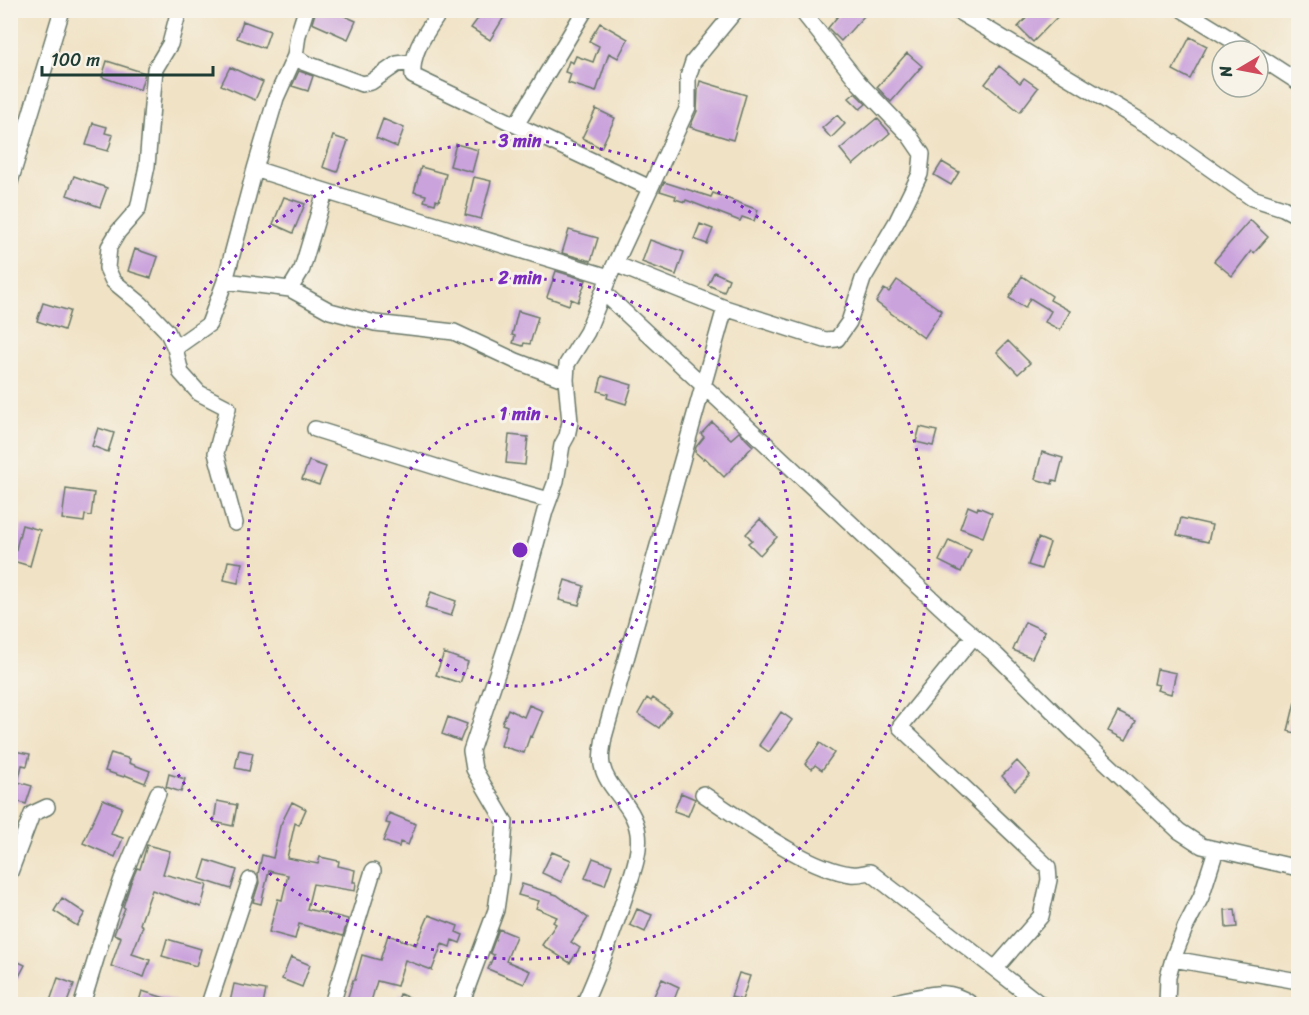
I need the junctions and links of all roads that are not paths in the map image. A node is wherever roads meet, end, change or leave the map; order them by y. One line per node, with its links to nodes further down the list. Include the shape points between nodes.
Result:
1 (62, 10): 17 (street)
2 (179, 10): 26 (street, via 170,44 155,69 147,166 138,209 109,247 107,268 113,281 167,331)
3 (306, 10): 11 (street)
4 (441, 10): 12 (street, via 417,47)
5 (585, 10): 15 (street)
6 (736, 10): 18 (street, via 693,62 688,76 688,107)
7 (801, 10): 25 (street, via 860,83 909,135 922,154 920,174 863,279 849,322 837,339 825,340)
8 (956, 10): 20 (street, via 1154,129 1252,198)
9 (1183, 10): 10 (street)
10 (1230, 39)
11 (295, 56): 12 (street, via 362,84 397,64); 16 (street, via 276,98)
12 (413, 62): 15 (street, via 413,76)
13 (1270, 64): 14 (street)
14 (1299, 82)
15 (516, 125): 18 (street)
16 (255, 169): 19 (street); 22 (street)
17 (10, 182)
18 (650, 188): 21 (street)
19 (325, 192): 21 (street); 23 (street, via 302,269)
20 (1299, 216)
21 (612, 271): 24 (street); 25 (street)
22 (225, 281): 23 (street); 26 (street, via 209,324)
23 (290, 289): 27 (street, via 330,311 375,323 454,332)
24 (603, 292): 27 (street, via 587,332 567,364); 28 (street)
25 (725, 308): 28 (street)
26 (175, 348): 31 (street, via 181,373 199,393 228,408 216,453)
27 (566, 381): 30 (street, via 570,422)
28 (704, 386): 32 (street); 48 (street, via 604,737 601,763 606,777 631,811 638,834 637,856 604,959)
29 (315, 429): 30 (street)
30 (549, 500): 47 (street, via 516,617 471,751 477,777 506,822 496,910)
31 (235, 523)
32 (974, 636): 36 (street, via 1179,831); 42 (street, via 900,728 1048,867 1041,916)
33 (158, 793): 44 (street, via 122,879)
34 (703, 794): 42 (street, via 789,850 852,874 870,872)
35 (47, 807): 39 (street, via 32,814)
36 (1216, 850): 37 (street); 41 (street, via 1201,897)
37 (1299, 868)
38 (373, 871): 46 (street)
39 (10, 872)
40 (250, 880): 45 (street)
41 (1173, 959): 43 (street); 52 (street)
42 (995, 969): 51 (street)
43 (1299, 981)
44 (82, 1005)
45 (209, 1005)
46 (332, 1005)
47 (461, 1005)
48 (584, 1005)
49 (894, 1005): 50 (street, via 947,993)
50 (971, 1005)
51 (1040, 1005)
52 (1167, 1005)

